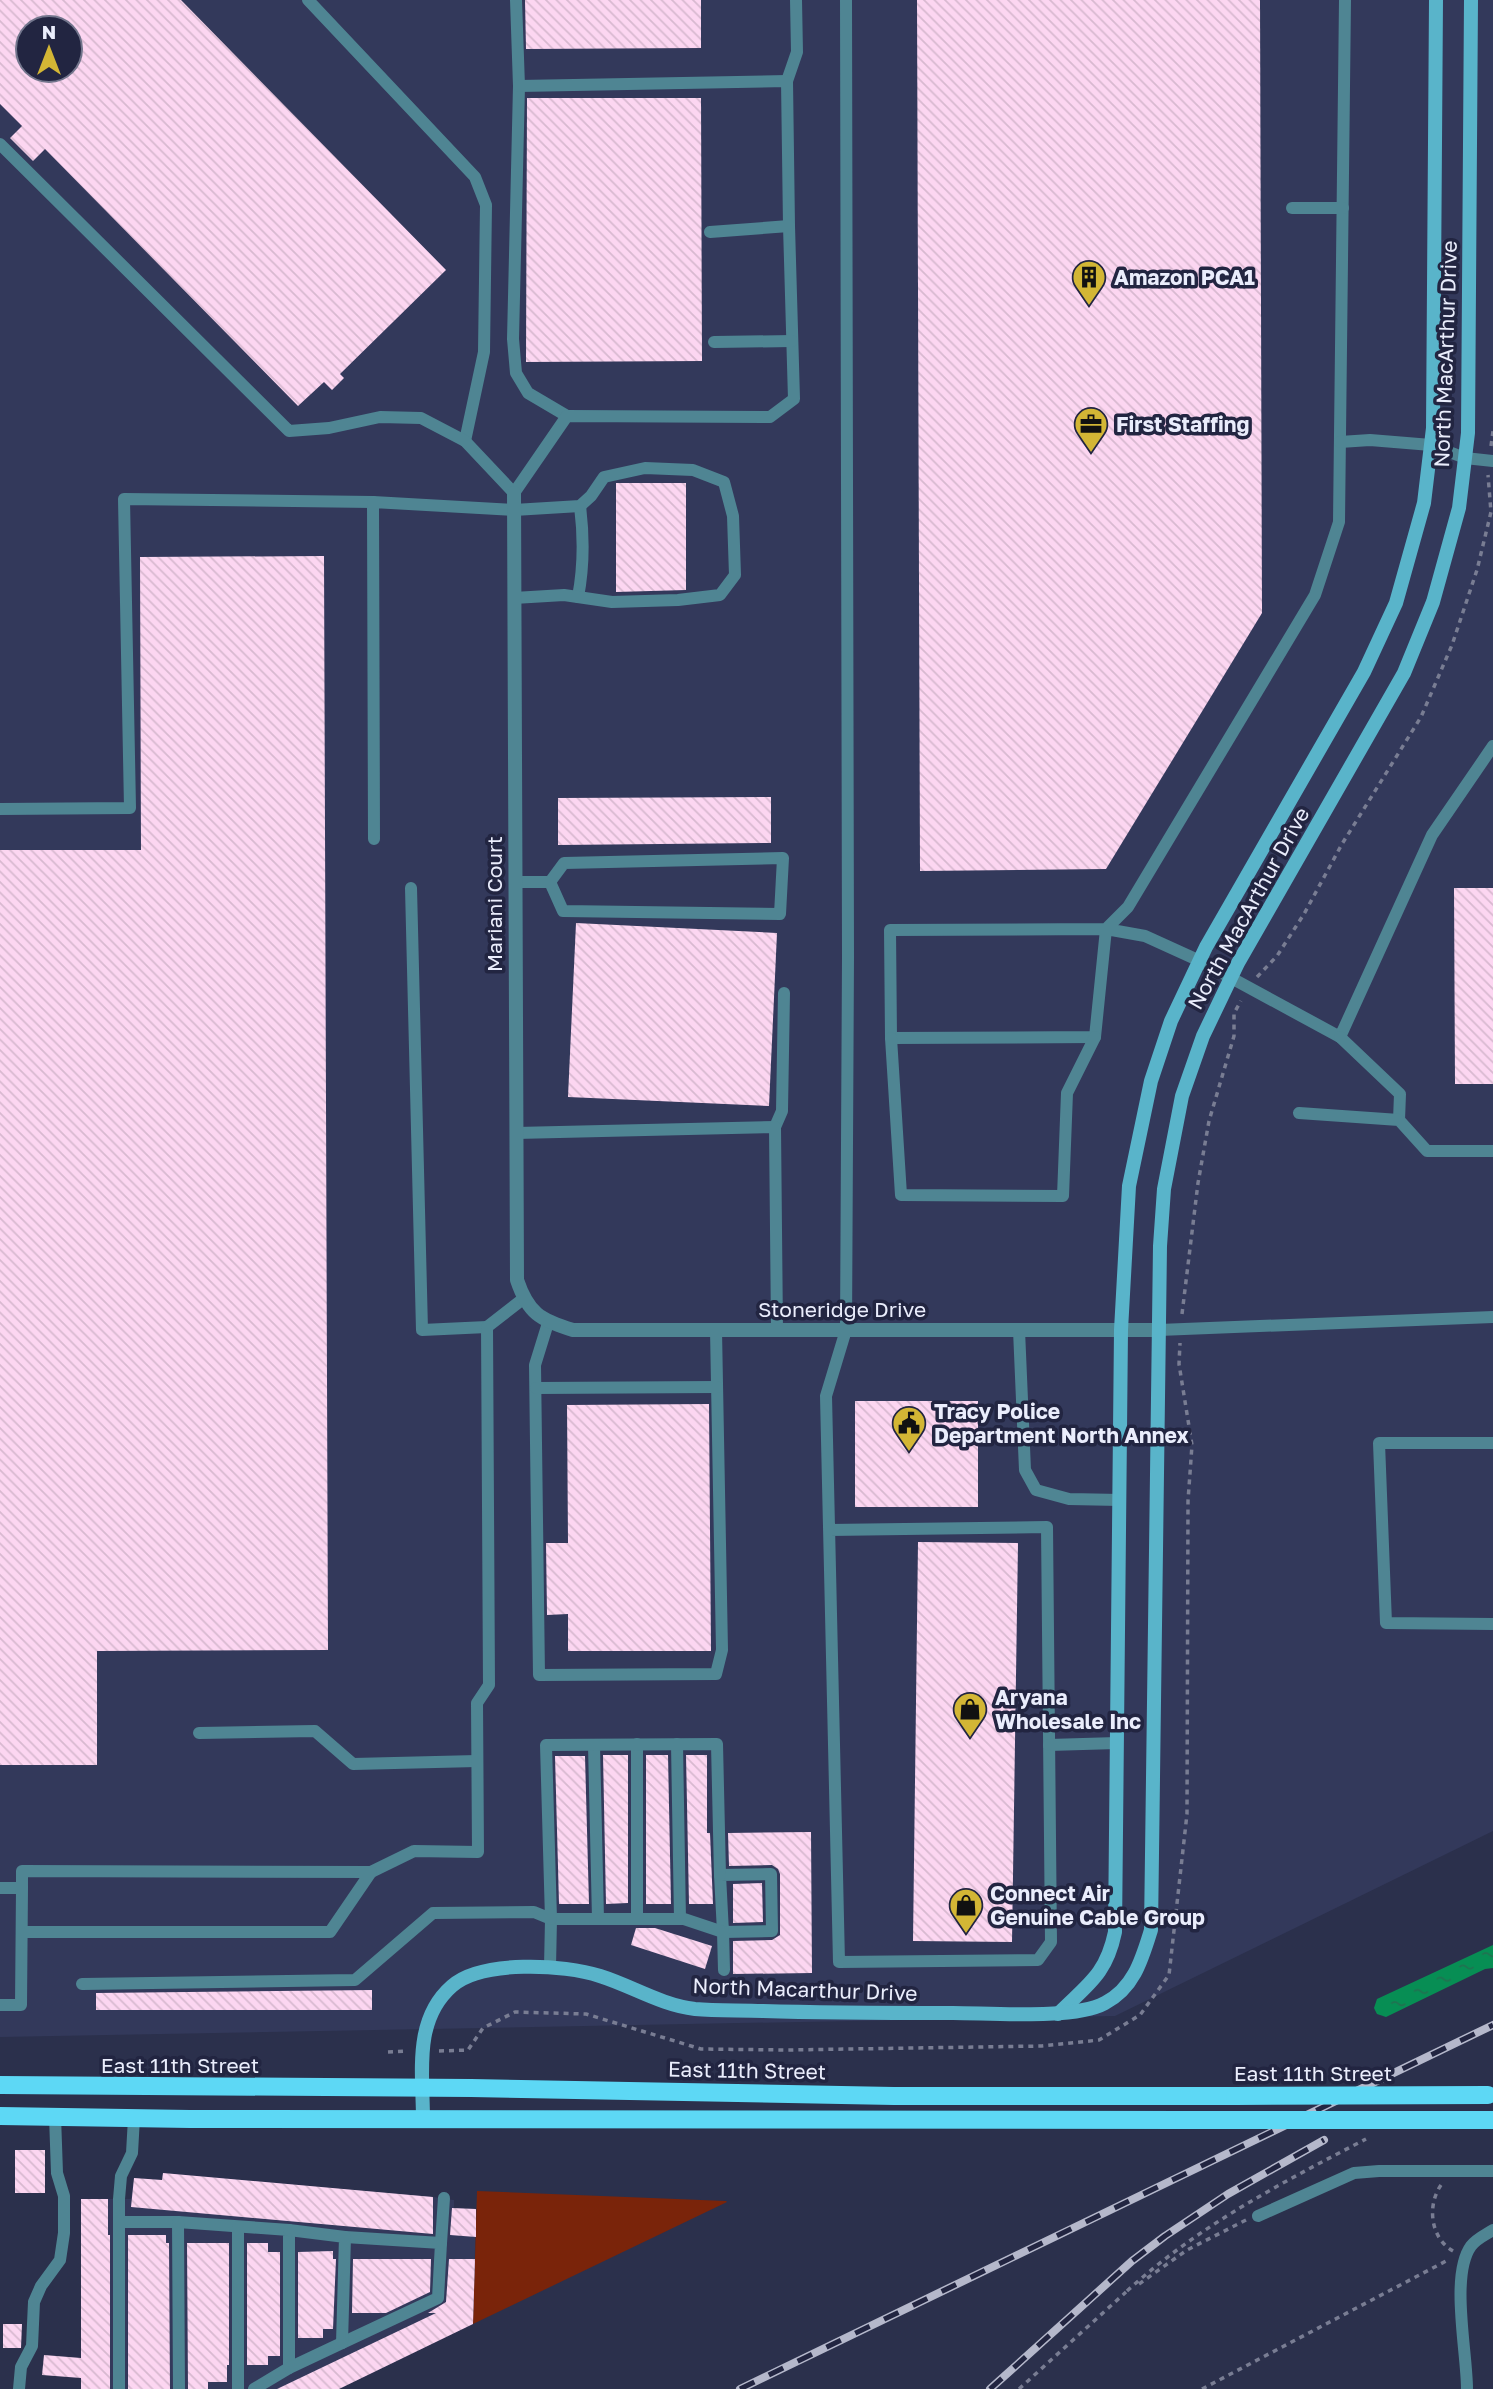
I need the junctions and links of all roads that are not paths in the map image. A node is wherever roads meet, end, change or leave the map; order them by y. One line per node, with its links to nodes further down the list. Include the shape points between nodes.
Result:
1 (308, 0): 18 (lane, via 475,177 486,205 484,352)
2 (516, 0): 9 (lane)
3 (796, 0): 8 (lane, via 797,52)
4 (846, 0): 53 (lane)
5 (1345, 0): 12 (lane)
6 (1436, 0): 20 (main road, North MacArthur Drive)
7 (1471, 0): 21 (main road, North MacArthur Drive)
8 (787, 81): 9 (lane); 13 (lane)
9 (519, 86): 17 (lane, via 516,373 528,393)
10 (0, 144): 18 (lane, via 289,431 380,417 421,418)
11 (1292, 208): 12 (lane)
12 (1343, 208): 19 (lane)
13 (789, 226): 14 (lane); 15 (lane)
14 (710, 232)
15 (792, 341): 16 (lane); 17 (lane, via 794,399 770,417)
16 (714, 342)
17 (567, 416): 23 (lane)
18 (465, 441): 23 (lane)
19 (1340, 442): 20 (lane); 35 (lane, via 1339,522 1315,595 1128,907)
20 (1431, 445): 21 (lane); 36 (main road, North MacArthur Drive, via 1424,503 1396,603 1370,661)
21 (1465, 458): 22 (lane); 37 (main road, North MacArthur Drive, via 1459,508 1437,588 1404,673)
22 (1493, 461)
23 (514, 493): 26 (street, Mariani Court)
24 (373, 502): 26 (lane); 30 (lane, via 124,499 130,808); 31 (lane)
25 (580, 506): 26 (lane); 27 (lane, via 584,540); 27 (lane, via 604,477 645,468 693,470 724,482 733,516 735,575 720,595 612,602)
26 (514, 510): 28 (street, Mariani Court)
27 (578, 597): 28 (lane)
28 (514, 598): 33 (street, Mariani Court)
29 (1493, 746): 40 (lane, via 1432,835)
30 (0, 809)
31 (374, 839)
32 (550, 882): 32 (lane, via 564,863 783,858 780,914 563,911); 33 (lane)
33 (515, 883): 45 (street, Mariani Court)
34 (411, 888): 50 (lane, via 422,1330)
35 (1106, 929): 36 (lane, via 1145,936); 39 (lane); 41 (lane, via 890,930)
36 (1200, 961): 37 (lane); 55 (main road, North MacArthur Drive, via 1171,1021 1148,1094 1129,1186)
37 (1231, 976): 40 (lane); 56 (main road, North MacArthur Drive, via 1182,1096 1164,1189)
38 (784, 993): 44 (lane, via 782,1111)
39 (1095, 1037): 41 (lane); 41 (lane, via 1067,1093 1063,1196 901,1195)
40 (1340, 1037): 43 (lane, via 1401,1094)
41 (891, 1038)
42 (1299, 1113): 43 (lane)
43 (1399, 1119): 46 (lane, via 1427,1152)
44 (775, 1127): 45 (lane); 52 (lane)
45 (516, 1133): 47 (street, Mariani Court, via 517,1280)
46 (1493, 1152)
47 (527, 1305): 49 (street, Stoneridge Drive); 50 (lane)
48 (1493, 1317): 56 (lane)
49 (548, 1323): 51 (street, Stoneridge Drive, via 573,1330); 58 (lane, via 536,1365)
50 (487, 1327): 69 (lane, via 489,1685 477,1703)
51 (716, 1330): 52 (street, Stoneridge Drive); 57 (lane)
52 (777, 1330): 53 (street, Stoneridge Drive)
53 (846, 1330): 54 (street, Stoneridge Drive); 61 (lane, via 826,1396)
54 (1019, 1330): 55 (street, Stoneridge Drive); 60 (lane, via 1026,1471 1036,1490 1069,1499)
55 (1121, 1330): 56 (street, Stoneridge Drive); 60 (main road, North MacArthur Drive)
56 (1158, 1330): 84 (main road, North MacArthur Drive, via 1151,1930 1139,1969 1121,1993 1097,2007)
57 (717, 1387): 58 (lane); 58 (lane, via 722,1650 716,1674 539,1675)
58 (536, 1388)
59 (1493, 1443): 62 (lane, via 1379,1443 1386,1623)
60 (1120, 1500): 64 (main road, North MacArthur Drive)
61 (829, 1530): 68 (lane, via 1047,1527); 68 (lane, via 838,1962 1038,1960 1051,1942)
62 (1493, 1624)
63 (198, 1733): 69 (lane, via 315,1731 353,1764)
64 (1118, 1743): 68 (lane); 84 (main road, North MacArthur Drive, via 1115,1931 1110,1954 1100,1972)
65 (637, 1744): 66 (lane); 67 (lane); 76 (lane)
66 (677, 1744): 71 (lane, via 717,1744); 77 (lane)
67 (594, 1745): 74 (lane, via 546,1745); 75 (lane)
68 (1049, 1745)
69 (477, 1761): 70 (lane, via 478,1852 414,1852)
70 (371, 1872): 73 (lane, via 22,1871); 79 (lane, via 330,1931)
71 (720, 1875): 78 (lane); 78 (lane, via 771,1874 772,1931)
72 (0, 1888): 73 (lane)
73 (22, 1888): 79 (lane)
74 (551, 1919): 75 (lane); 80 (lane); 82 (lane, via 534,1912 433,1913 355,1980)
75 (598, 1919): 76 (lane)
76 (637, 1919): 77 (lane)
77 (680, 1919): 78 (lane)
78 (723, 1931): 81 (lane)
79 (22, 1932): 83 (lane, via 21,2005)
80 (550, 1967): 84 (main road, North Macarthur Drive, via 598,1975 694,2009); 86 (main road, North Macarthur Drive, via 496,1969 471,1974 453,1985 435,2005 424,2031)
81 (724, 1970)
82 (82, 1984)
83 (0, 2006)
84 (1058, 2014)
85 (0, 2085): 86 (main road, East 11th Street)
86 (423, 2088): 87 (main road, East 11th Street, bridge, via 921,2096); 91 (main road, North Macarthur Drive)
87 (1490, 2095)
88 (0, 2116): 89 (main road)
89 (55, 2116): 90 (main road); 105 (lane, via 64,2233 60,2260 34,2302 32,2346 21,2367)
90 (134, 2118): 91 (main road); 96 (lane, via 132,2153 121,2176)
91 (423, 2120): 92 (main road, bridge)
92 (1493, 2120)
93 (1493, 2171): 95 (lane, via 1354,2173)
94 (443, 2198): 102 (lane)
95 (1258, 2216)
96 (119, 2222): 97 (lane); 106 (lane)
97 (178, 2222): 98 (lane); 107 (lane)
98 (238, 2227): 99 (lane); 108 (lane)
99 (289, 2230): 101 (lane); 104 (lane)
100 (1493, 2230): 110 (lane, via 1475,2241 1464,2257 1460,2288)
101 (345, 2237): 102 (lane); 103 (lane)
102 (441, 2243): 103 (lane, via 438,2298)
103 (342, 2343): 104 (lane)
104 (289, 2368): 109 (lane)
105 (19, 2389)
106 (119, 2389)
107 (179, 2389)
108 (238, 2389)
109 (254, 2389)
110 (1467, 2389)

